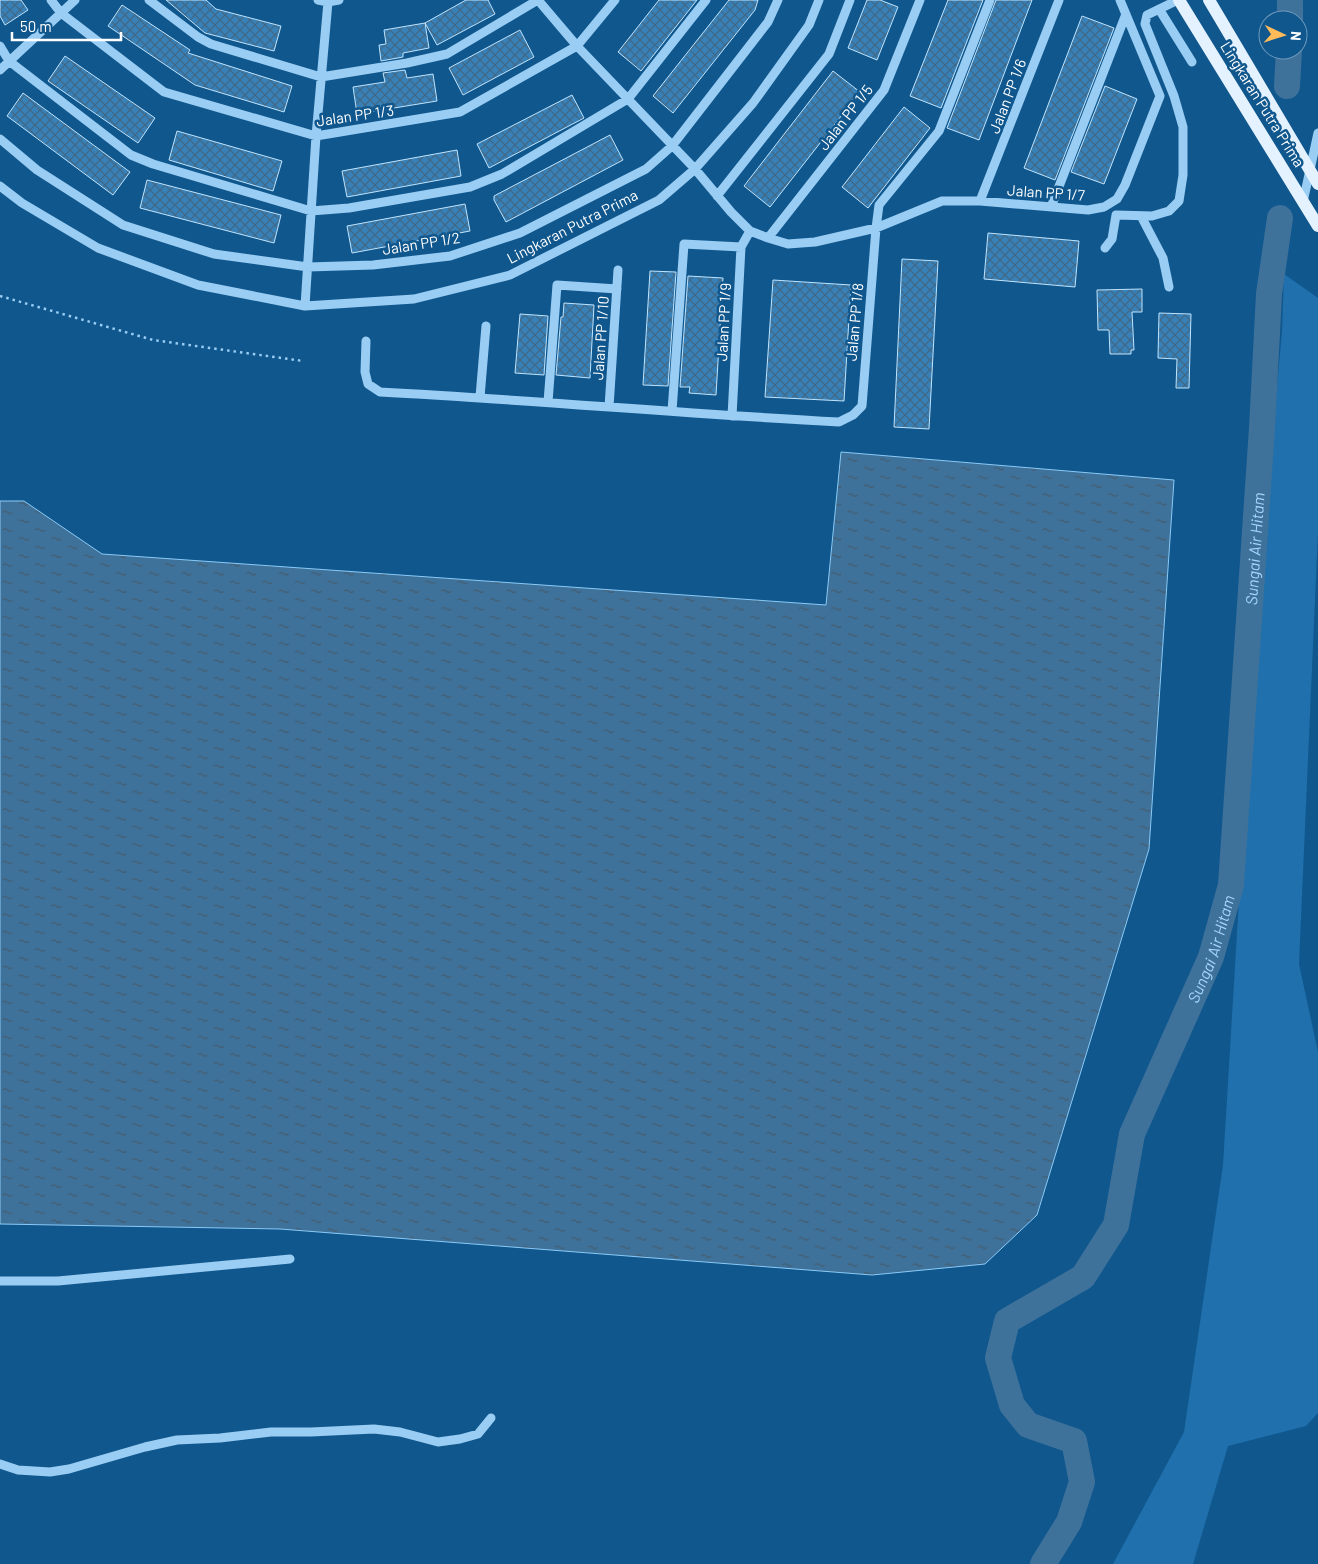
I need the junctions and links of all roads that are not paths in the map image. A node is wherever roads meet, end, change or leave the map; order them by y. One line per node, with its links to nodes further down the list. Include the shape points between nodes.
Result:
1 (51, 0): 20 (street, Jalan PP 1/3)
2 (75, 0): 20 (street)
3 (148, 0): 27 (street, via 212,44)
4 (318, 0): 18 (street)
5 (339, 0): 18 (street)
6 (538, 0): 23 (street); 27 (street, via 447,54 407,64)
7 (616, 0): 23 (street, Jalan PP 1/3)
8 (706, 0): 28 (street)
9 (778, 0): 32 (street, Jalan PP 1/2, via 768,22)
10 (819, 0): 33 (street, Lingkaran Putra Prima, via 808,25 753,103)
11 (850, 0): 37 (street, via 829,54)
12 (920, 0): 46 (street, Jalan PP 1/5, via 884,90)
13 (990, 0): 44 (street, Jalan PP 1/8, via 939,131 879,205)
14 (1058, 0): 38 (street, Jalan PP 1/6)
15 (1120, 0): 21 (street)
16 (1178, 0): 19 (street); 39 (main road, Lingkaran Putra Prima)
17 (1209, 0): 34 (main road, Lingkaran Putra Prima)
18 (328, 2): 27 (street)
19 (1159, 9): 25 (street); 42 (street, via 1147,14 1144,24 1174,96 1183,127 1183,176 1179,201 1169,211)
20 (61, 13): 24 (street); 30 (street, Jalan PP 1/3, via 164,92)
21 (1126, 14): 40 (street); 40 (street, Jalan PP 1/7, via 1160,96 1117,199 1088,210)
22 (0, 46): 24 (street)
23 (577, 46): 28 (street); 30 (street, Jalan PP 1/3, via 460,112)
24 (9, 61): 26 (street); 41 (street, via 131,155)
25 (1192, 62)
26 (0, 70)
27 (321, 77): 30 (street)
28 (628, 99): 32 (street); 41 (street, via 502,174 470,187 349,208)
29 (1318, 133): 34 (street)
30 (316, 136): 41 (street)
31 (0, 139): 49 (street, Jalan PP 1/2, via 37,170 123,224 214,254)
32 (672, 146): 33 (street); 49 (street, Jalan PP 1/2, via 646,170 520,233 450,256 373,265)
33 (695, 169): 37 (street); 53 (street, Lingkaran Putra Prima, via 660,200 510,275 414,299)
34 (1310, 172): 35 (main road, Lingkaran Putra Prima); 39 (street)
35 (1318, 184)
36 (0, 186): 53 (street, Lingkaran Putra Prima, via 22,204 98,248 198,285)
37 (718, 196): 45 (street)
38 (980, 201): 40 (street, Jalan PP 1/7); 44 (street, Jalan PP 1/7, via 942,201)
39 (1303, 202): 43 (main road, Lingkaran Putra Prima)
40 (1051, 207)
41 (311, 210): 49 (street)
42 (1141, 216): 48 (street, via 1116,215 1112,239); 51 (street, via 1163,258)
43 (1318, 226)
44 (876, 228): 46 (street, Jalan PP 1/7, via 815,242 788,244); 60 (street, Jalan PP 1/8, via 862,406 839,422)
45 (750, 231): 46 (street, Jalan PP 1/7); 47 (street, Jalan PP 1/9)
46 (768, 238)
47 (741, 247): 59 (street, via 684,244); 60 (street, Jalan PP 1/9)
48 (1105, 248)
49 (308, 267): 53 (street)
50 (618, 270): 52 (street, Jalan PP 1/10)
51 (1169, 287)
52 (617, 289): 57 (street, via 557,285); 58 (street, Jalan PP 1/10)
53 (305, 306)
54 (486, 326): 56 (street)
55 (366, 341): 56 (street, via 368,384 380,392)
56 (480, 397): 57 (street)
57 (548, 402): 58 (street)
58 (609, 406): 59 (street)
59 (672, 412): 60 (street)
60 (732, 416)
61 (290, 1259): 62 (street, via 58,1281)
62 (0, 1282)
63 (491, 1418): 64 (street, via 478,1434 460,1440 438,1442 374,1429 271,1432 177,1440 50,1472 18,1470)
64 (0, 1464)

